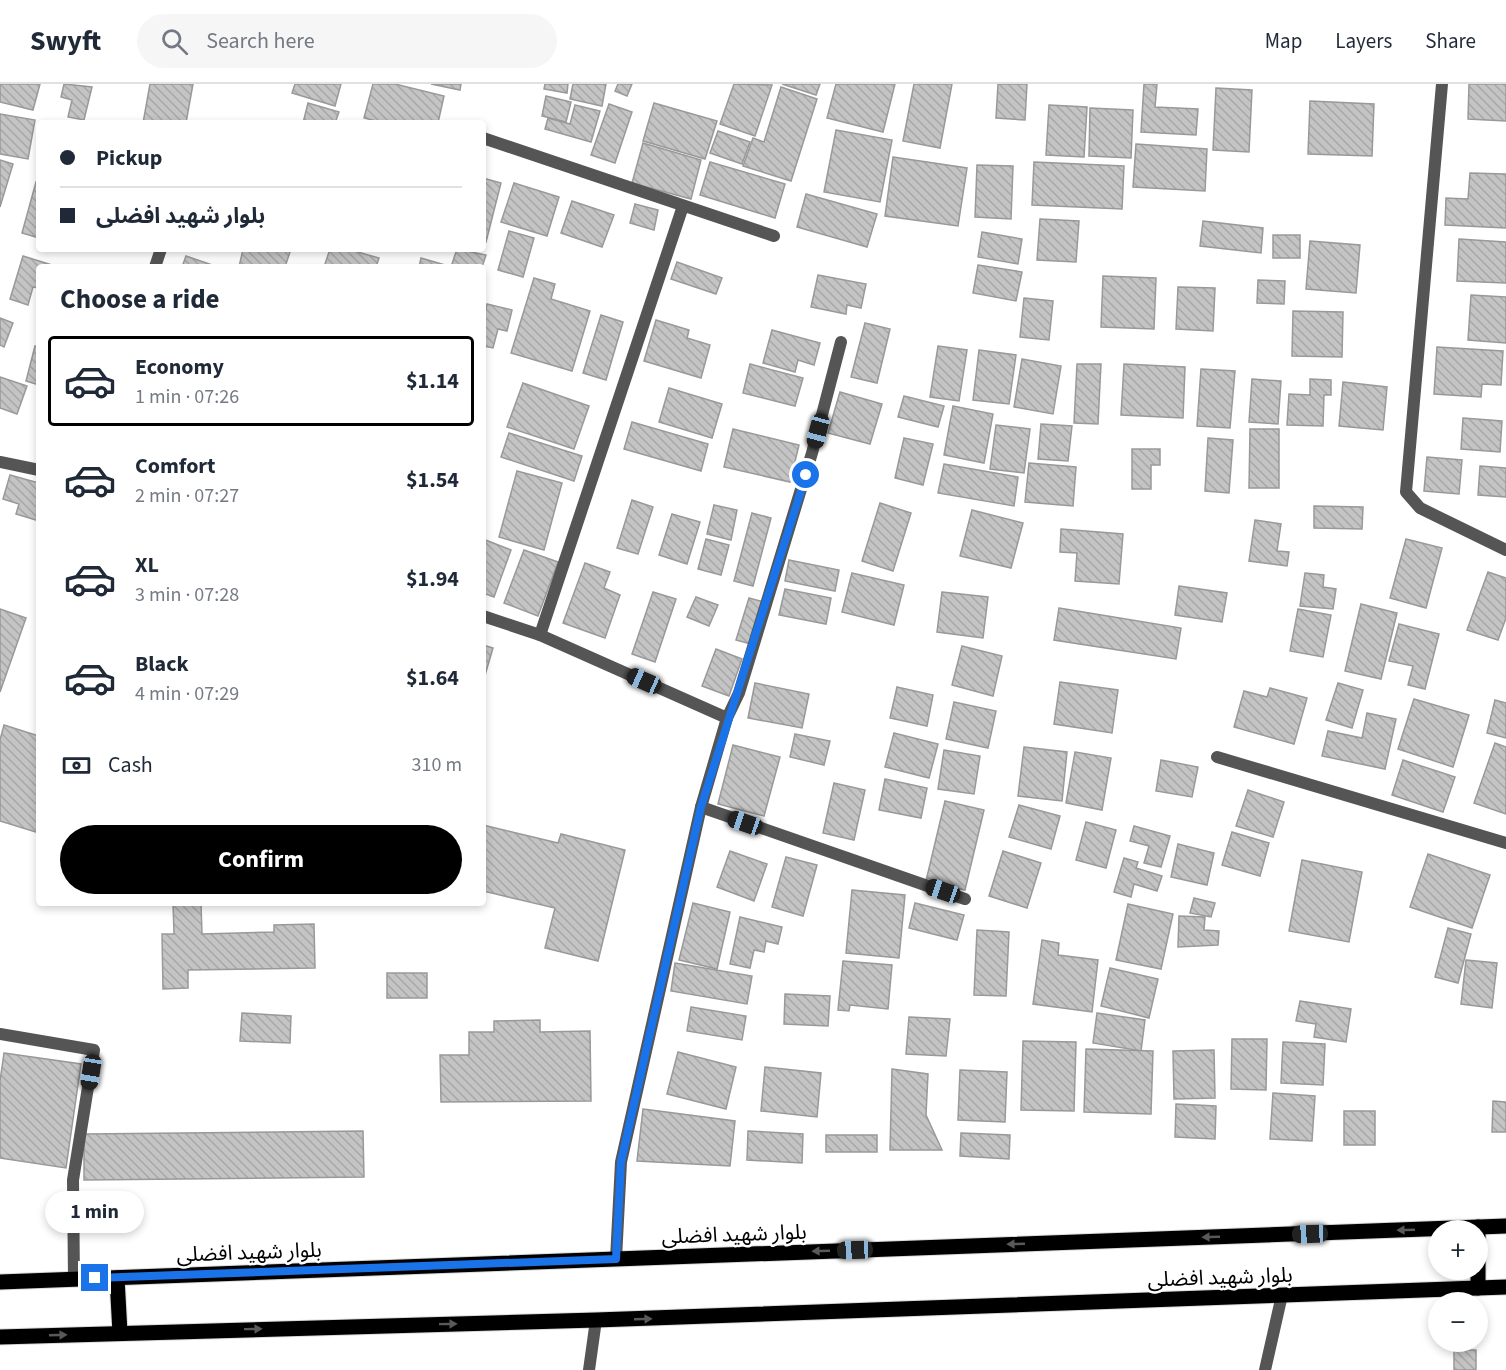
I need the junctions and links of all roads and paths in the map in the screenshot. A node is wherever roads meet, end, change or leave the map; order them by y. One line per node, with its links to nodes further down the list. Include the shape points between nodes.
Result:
1 (1442, 84): 8 (street, via 1406,492 1420,508)
2 (486, 139): 3 (street)
3 (683, 206): 4 (street); 10 (street)
4 (774, 236)
5 (841, 342): 11 (street, via 798,499 739,693)
6 (0, 462): 7 (street)
7 (36, 469)
8 (1506, 550)
9 (486, 617): 10 (street)
10 (540, 635): 11 (street)
11 (727, 718): 13 (street)
12 (1217, 757): 14 (street)
13 (701, 807): 15 (street); 20 (street, via 621,1162)
14 (1506, 843)
15 (965, 899)
16 (0, 1034): 22 (street, via 94,1050 73,1180)
17 (1506, 1226): 18 (main road, بلوار شهید افضلی)
18 (1488, 1227)
19 (1428, 1229): 20 (main road, بلوار شهید افضلی, one-way to 20)
20 (616, 1259): 21 (main road, بلوار شهید افضلی)
21 (117, 1278): 22 (main road, بلوار شهید افضلی); 29 (main road)
22 (74, 1279): 24 (main road, بلوار شهید افضلی)
23 (1478, 1280): 26 (main road)
24 (0, 1282)
25 (1506, 1287): 26 (main road, بلوار شهید افضلی)
26 (1478, 1288): 27 (main road, بلوار شهید افضلی)
27 (1282, 1295): 28 (main road, بلوار شهید افضلی, one-way to 27); 32 (street)
28 (596, 1320): 29 (main road, بلوار شهید افضلی, one-way to 28); 31 (street)
29 (120, 1333): 30 (main road, بلوار شهید افضلی, one-way to 29)
30 (0, 1337)
31 (589, 1370)
32 (1265, 1370)

